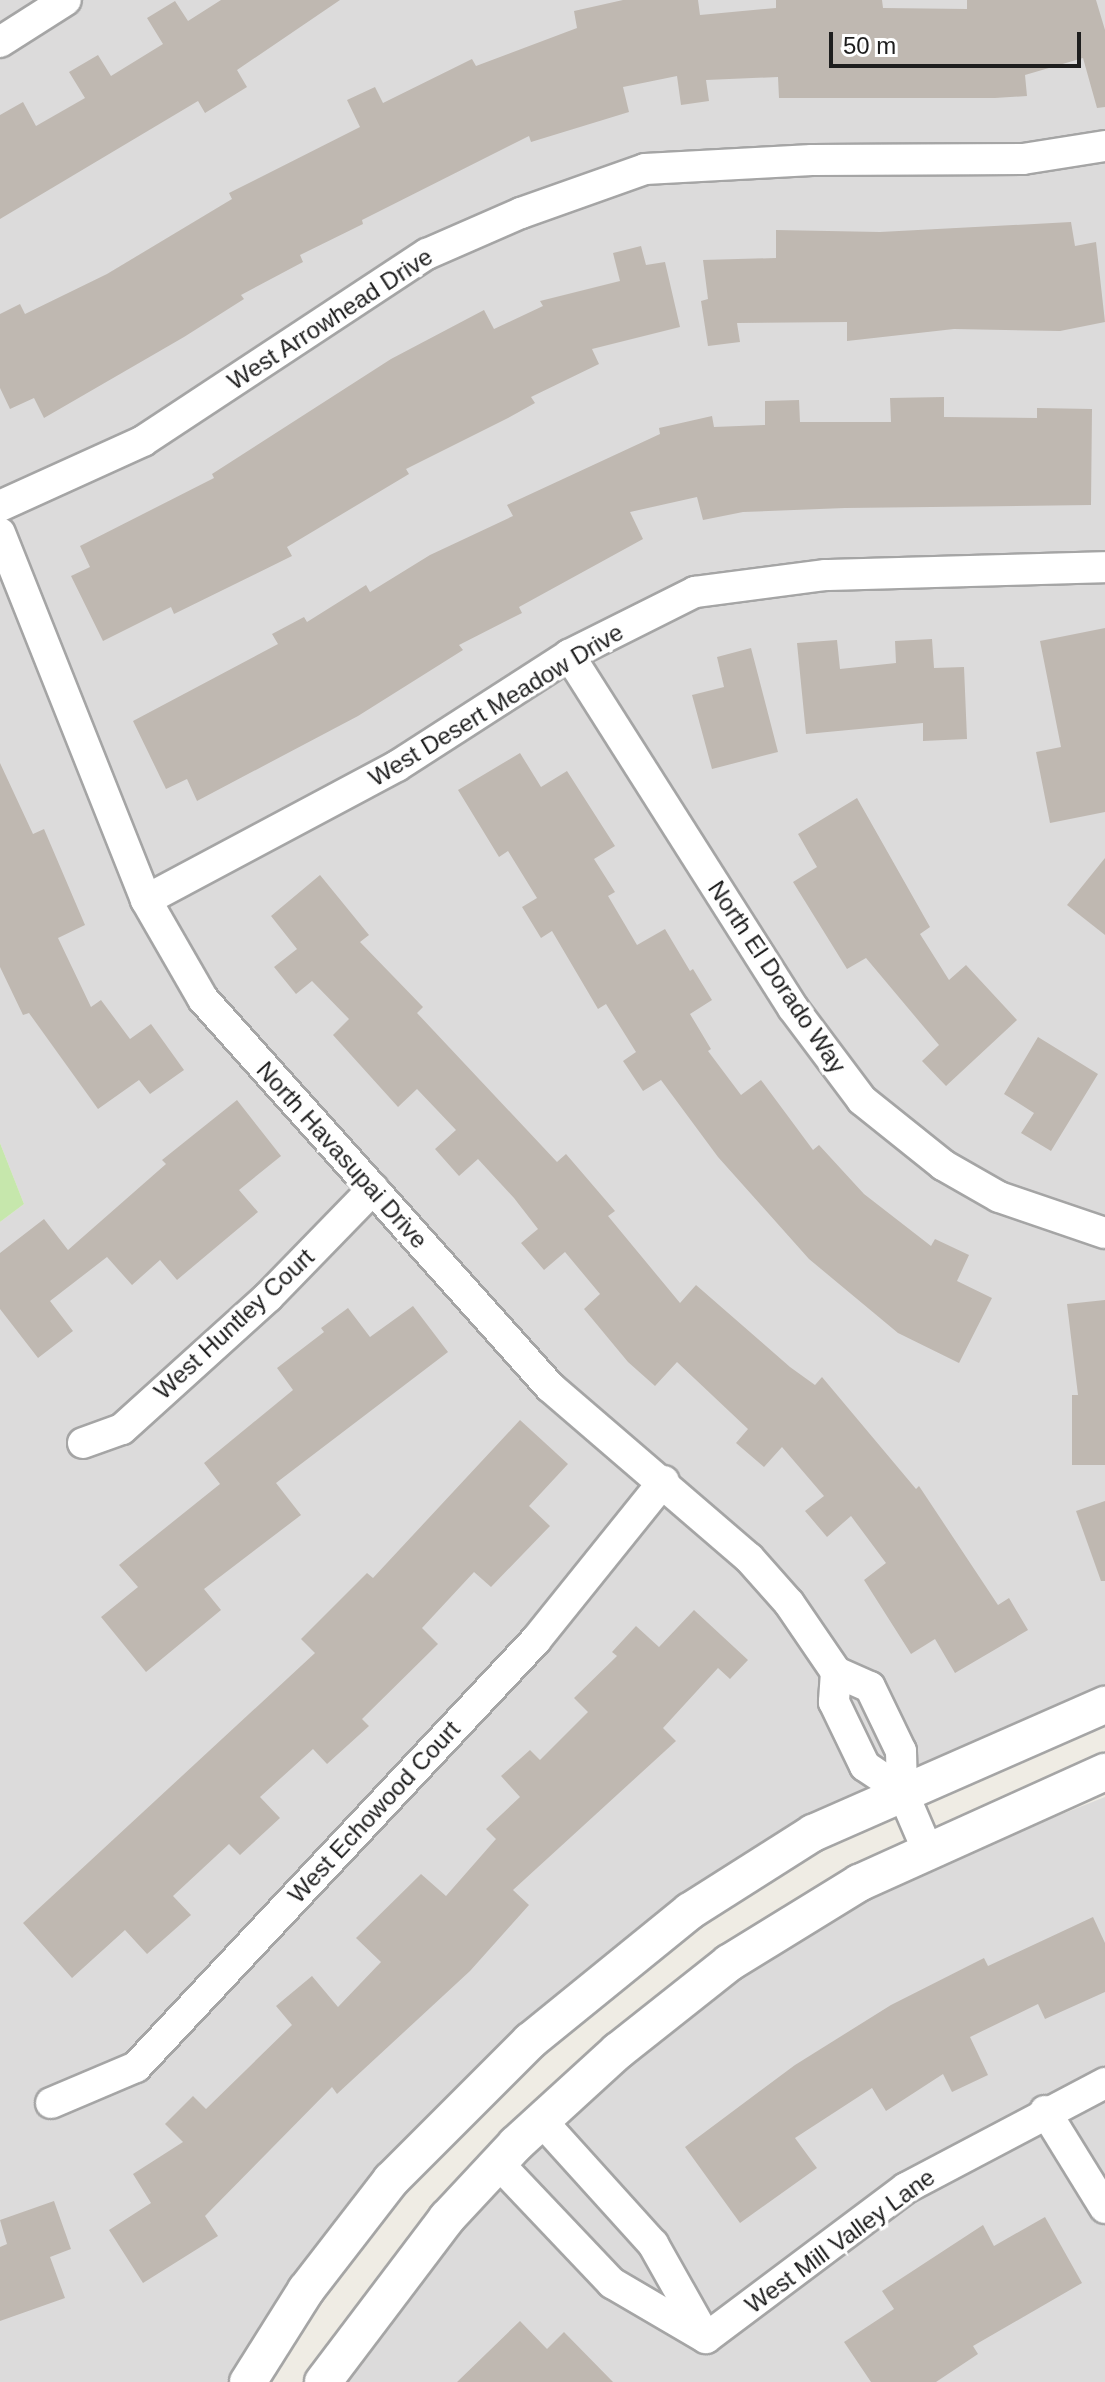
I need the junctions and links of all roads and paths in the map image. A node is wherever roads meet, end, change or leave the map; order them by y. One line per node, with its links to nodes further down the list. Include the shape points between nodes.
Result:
1 (66, 0): 2 (street)
2 (0, 42)
3 (1105, 146): 4 (street, West Arrowhead Drive, via 1023,159 812,160 645,169 521,213 427,254 143,441)
4 (0, 506)
5 (0, 533): 8 (street, North Havasupai Drive)
6 (1105, 567): 7 (street, West Desert Meadow Drive, via 826,575 695,592)
7 (569, 655): 8 (street, West Desert Meadow Drive, via 397,766); 10 (street, North El Dorado Way, via 793,1008 862,1100 943,1165 999,1197)
8 (146, 900): 9 (street, North Havasupai Drive, via 203,999)
9 (373, 1189): 11 (street, West Huntley Court, via 268,1297 122,1429); 12 (street, North Havasupai Drive, via 550,1387)
10 (1105, 1233)
11 (83, 1443)
12 (664, 1481): 15 (street, North Havasupai Drive, via 749,1558 789,1603 836,1672 834,1702 865,1766); 18 (street, West Echowood Court, via 536,1640 136,2067)
13 (1105, 1705): 15 (street)
14 (1105, 1772): 16 (street)
15 (902, 1791): 16 (street); 24 (street, via 813,1833 690,1911 530,2041 391,2180 306,2290)
16 (927, 1849): 20 (street, via 859,1883 729,1963)
17 (1105, 2083): 19 (street, West Mill Valley Lane)
18 (51, 2103)
19 (1045, 2111): 22 (street); 23 (street, West Mill Valley Lane, via 906,2188)
20 (540, 2119): 21 (street); 23 (street, via 653,2244)
21 (498, 2163): 23 (street, via 612,2283); 25 (street, via 447,2218)
22 (1105, 2208)
23 (706, 2338)
24 (248, 2382)
25 (323, 2382)

